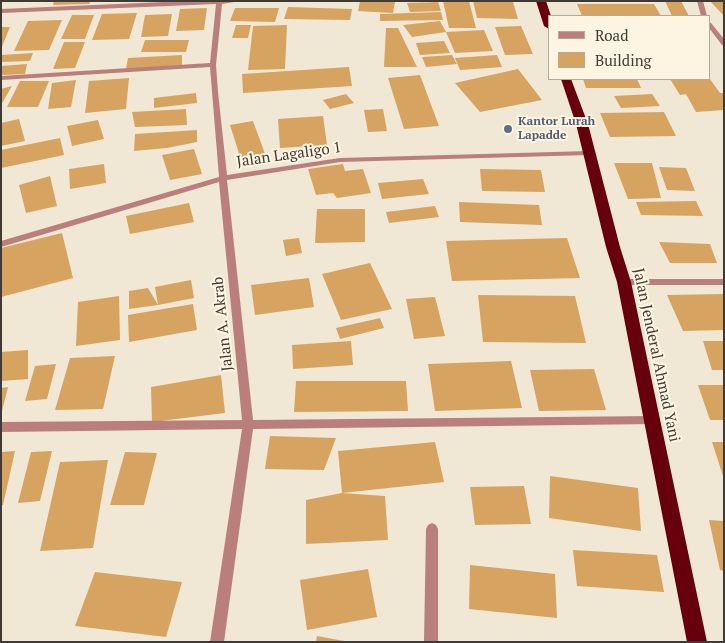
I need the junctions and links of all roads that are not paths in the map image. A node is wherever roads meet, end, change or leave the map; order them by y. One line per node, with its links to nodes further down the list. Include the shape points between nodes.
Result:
1 (237, 1): 4 (street)
2 (540, 1): 7 (highway)
3 (700, 1): 6 (street)
4 (219, 2): 5 (street); 10 (street, Jalan A. Akrab)
5 (1, 11)
6 (704, 15)
7 (548, 23)
8 (710, 25): 9 (street)
9 (724, 44)
10 (213, 65): 11 (street); 14 (street, Jalan A. Akrab)
11 (1, 78)
12 (566, 80): 13 (highway, Jalan Jenderal Ahmad Yani)
13 (589, 153): 14 (street, Jalan Lagaligo 1, via 340,160); 16 (highway, Jalan Jenderal Ahmad Yani)
14 (224, 178): 15 (street, Jalan Lagaligo 1); 19 (street, Jalan A. Akrab)
15 (1, 244)
16 (624, 282): 17 (street); 18 (highway, Jalan Jenderal Ahmad Yani)
17 (724, 282)
18 (654, 420): 19 (street); 24 (highway, Jalan Jenderal Ahmad Yani)
19 (248, 426): 20 (street); 22 (street, Jalan A. Akrab)
20 (1, 427)
21 (432, 529): 23 (street)
22 (217, 642)
23 (431, 642)
24 (697, 642)

